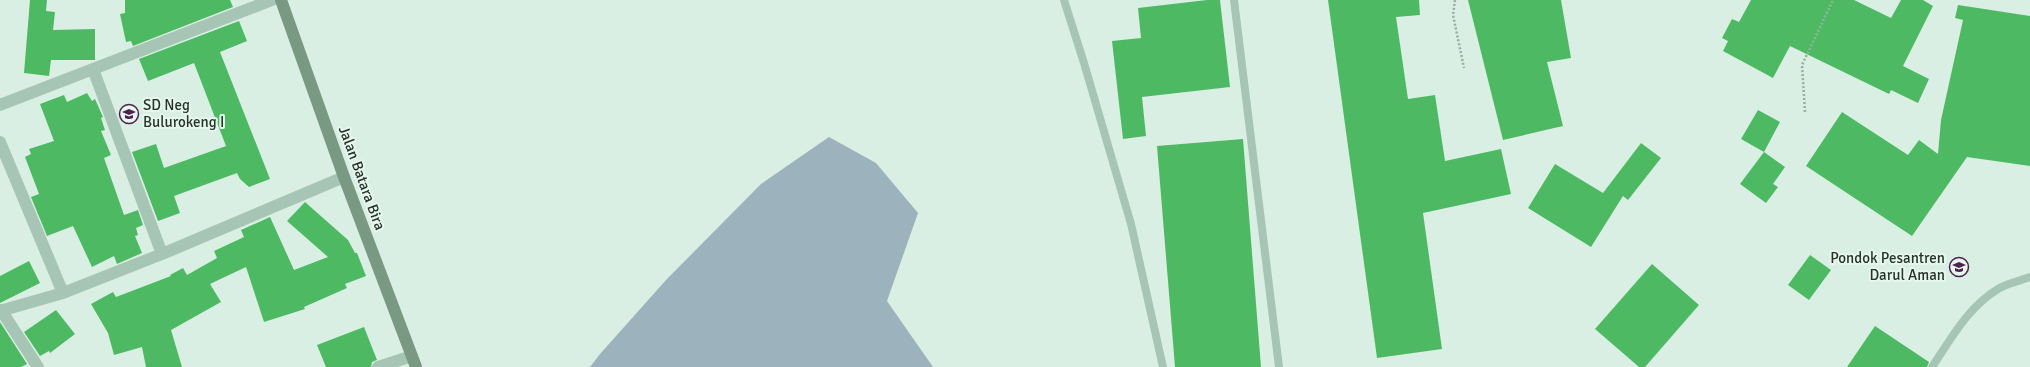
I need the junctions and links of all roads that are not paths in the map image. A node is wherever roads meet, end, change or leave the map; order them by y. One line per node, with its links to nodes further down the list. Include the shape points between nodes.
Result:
1 (272, 0): 5 (street)
2 (281, 0): 8 (street, Jalan Batara Bira)
3 (1064, 0): 16 (lane, via 1130,224)
4 (1234, 0): 17 (lane)
5 (93, 69): 6 (street); 9 (street)
6 (0, 105)
7 (0, 142): 11 (street)
8 (344, 177): 9 (street); 13 (street, Jalan Batara Bira)
9 (162, 254): 11 (street)
10 (2030, 277): 18 (lane, via 1999,288 1979,302)
11 (63, 293): 12 (street)
12 (1, 311): 14 (street)
13 (414, 361): 15 (street)
14 (38, 367)
15 (378, 367)
16 (1163, 367)
17 (1279, 367)
18 (1932, 367)

